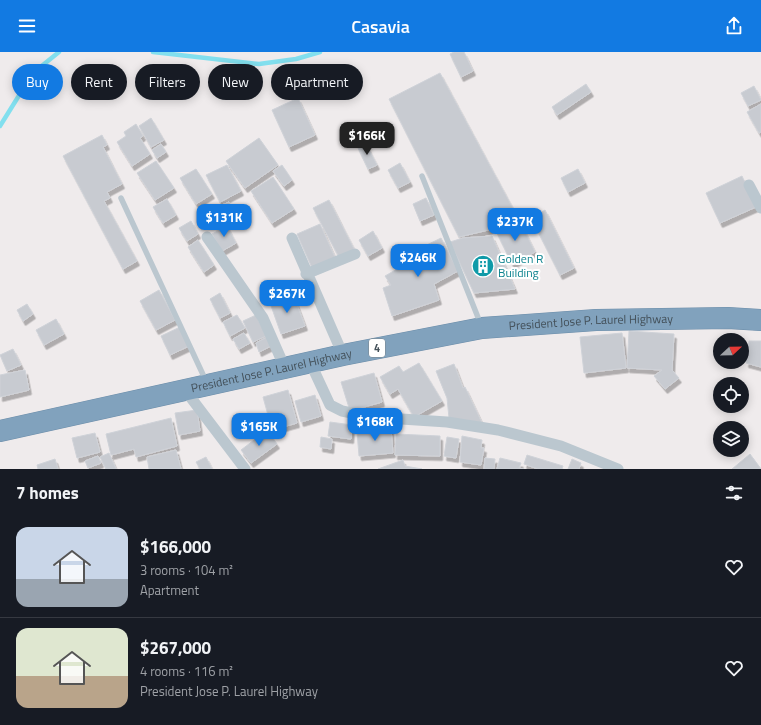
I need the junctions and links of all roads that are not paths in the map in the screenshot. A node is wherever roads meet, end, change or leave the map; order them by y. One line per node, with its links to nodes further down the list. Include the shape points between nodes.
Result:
1 (422, 176): 10 (lane)
2 (749, 185): 4 (street)
3 (121, 198): 14 (lane)
4 (761, 208)
5 (207, 237): 13 (street, via 263,318)
6 (292, 238): 8 (street)
7 (355, 254): 8 (street)
8 (306, 274): 11 (street)
9 (761, 320): 10 (highway, President Jose P. Laurel Highway / 4, via 596,320)
10 (482, 328): 11 (highway, President Jose P. Laurel Highway / 4)
11 (343, 355): 12 (highway, President Jose P. Laurel Highway / 4)
12 (310, 362): 13 (highway, President Jose P. Laurel Highway / 4); 18 (street, via 330,405 342,411 371,417 447,422 498,430 561,446)
13 (285, 368): 14 (highway, President Jose P. Laurel Highway / 4)
14 (209, 386): 15 (highway, President Jose P. Laurel Highway / 4)
15 (185, 390): 16 (highway, President Jose P. Laurel Highway / 4); 17 (street)
16 (0, 431)
17 (245, 469)
18 (618, 469)

